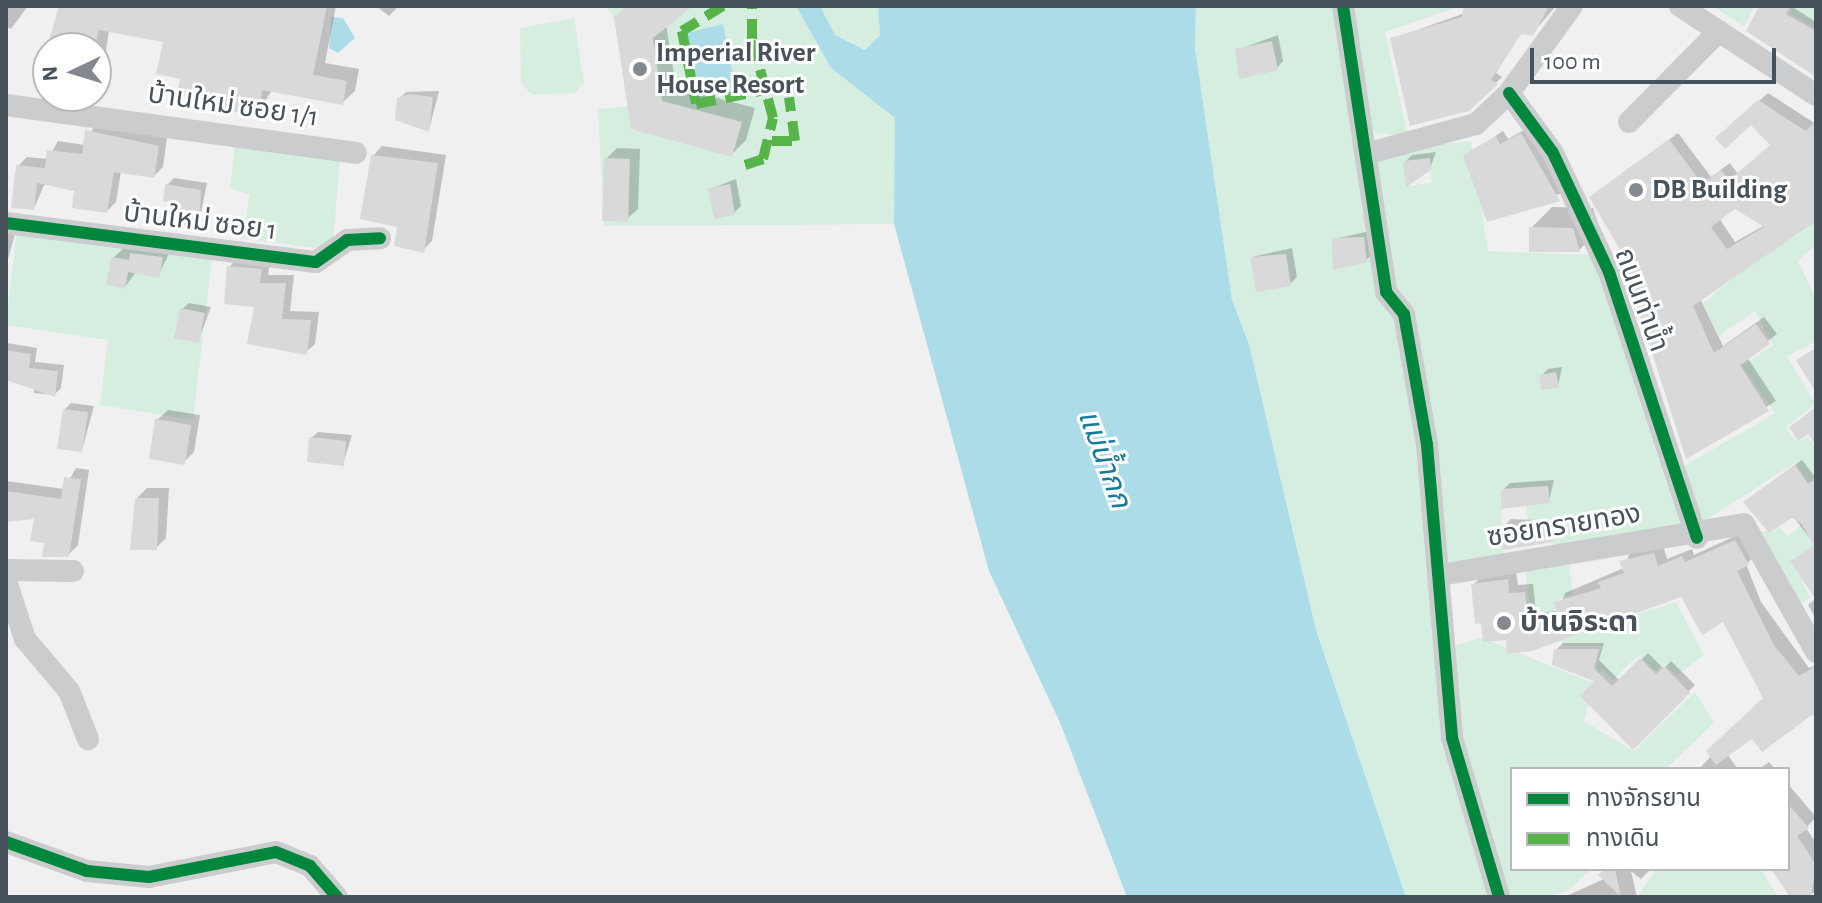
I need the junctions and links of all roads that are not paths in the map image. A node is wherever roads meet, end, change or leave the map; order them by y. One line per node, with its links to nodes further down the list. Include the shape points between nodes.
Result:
1 (1343, 6): 10 (street)
2 (1572, 6): 5 (street)
3 (1680, 6): 4 (street)
4 (1719, 31): 6 (street); 8 (street)
5 (1509, 93): 10 (street, via 1476,124); 13 (street, ถนนท่าน้ำ, via 1553,153 1609,272)
6 (1816, 95)
7 (6, 105): 9 (street, บ้านใหม่ ซอย 1/1)
8 (1629, 122)
9 (356, 153)
10 (1369, 153): 16 (street, via 1386,292 1404,314 1427,445)
11 (6, 223): 12 (street, บ้านใหม่ ซอย 1, via 316,262 347,240)
12 (380, 238)
13 (1697, 538): 16 (street, ซอยทรายทอง); 18 (street, via 1744,524)
14 (6, 570): 15 (street)
15 (73, 571)
16 (1440, 575): 22 (street, via 1438,632 1452,738)
17 (6, 581): 19 (street, via 25,639 69,691)
18 (1816, 652)
19 (88, 739)
20 (6, 842): 21 (street, via 87,871 149,877 276,852 310,866)
21 (337, 897)
22 (1499, 897)

